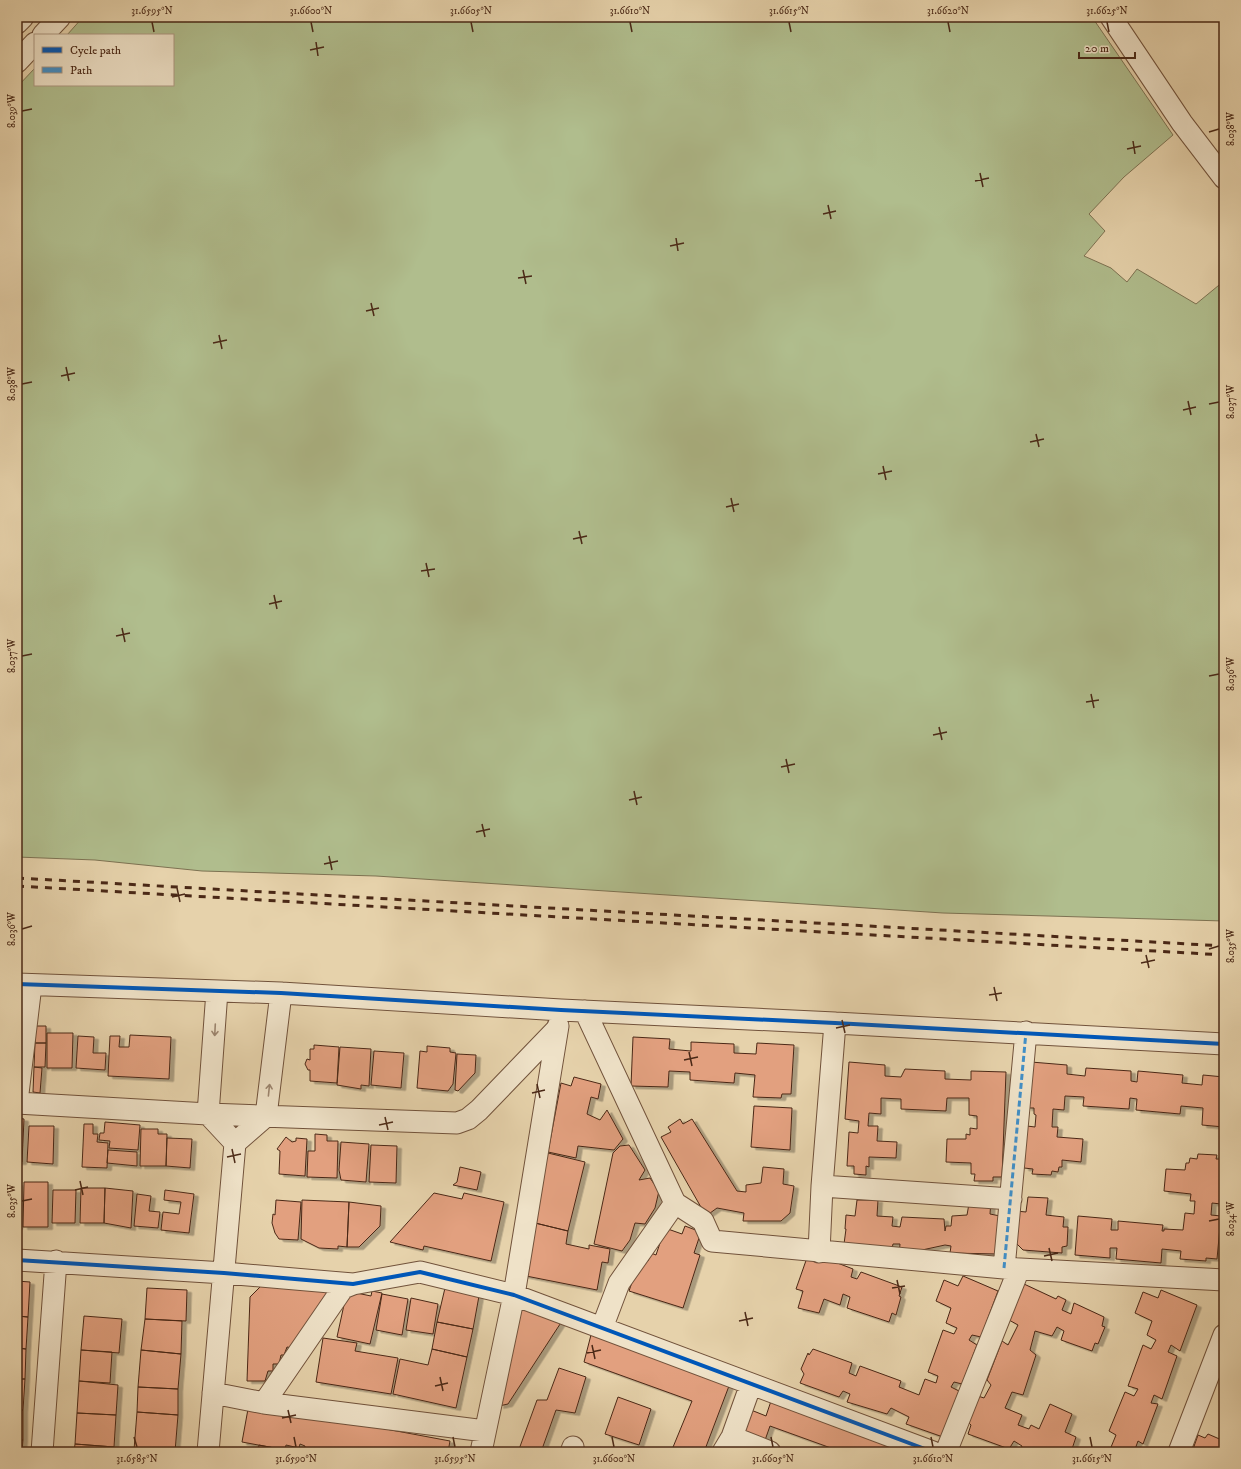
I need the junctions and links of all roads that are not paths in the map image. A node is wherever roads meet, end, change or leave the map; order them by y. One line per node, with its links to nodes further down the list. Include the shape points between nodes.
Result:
1 (23, 17): 4 (street)
2 (60, 17): 5 (street)
3 (1111, 17): 8 (street, via 1182,123)
4 (17, 24)
5 (44, 34)
6 (34, 44): 7 (street)
7 (17, 62)
8 (1224, 178)
9 (24, 984): 10 (street); 17 (street)
10 (217, 991): 11 (street); 18 (street, one-way to 18)
11 (281, 993): 13 (street); 19 (street, one-way to 11)
12 (585, 1012): 13 (street); 14 (street); 23 (street)
13 (559, 1020): 19 (street, via 479,1110 468,1119 457,1123); 31 (street)
14 (835, 1023): 15 (street); 21 (street)
15 (1026, 1032): 16 (street); 22 (street)
16 (1224, 1044)
17 (17, 1102): 18 (street)
18 (208, 1114): 19 (street); 20 (street)
19 (266, 1116): 20 (street)
20 (235, 1143): 28 (street)
21 (822, 1186): 22 (street); 24 (street)
22 (1011, 1199): 27 (street)
23 (675, 1204): 24 (street, via 703,1221 712,1241); 32 (street, via 619,1283)
24 (819, 1252): 27 (street)
25 (17, 1260): 26 (street)
26 (56, 1261): 28 (street); 39 (street)
27 (1011, 1269): 29 (street); 44 (street)
28 (224, 1273): 30 (street); 35 (street)
29 (1224, 1280)
30 (353, 1284): 31 (street, via 420,1272); 36 (street, via 343,1288)
31 (514, 1295): 32 (street); 37 (street)
32 (602, 1328): 34 (street)
33 (1224, 1335): 45 (street)
34 (751, 1384): 38 (street); 43 (street)
35 (213, 1393): 36 (street); 40 (street)
36 (264, 1403): 37 (street)
37 (485, 1431): 41 (street)
38 (727, 1445): 42 (street)
39 (42, 1452)
40 (208, 1452)
41 (481, 1452)
42 (770, 1452)
43 (933, 1452)
44 (946, 1452)
45 (1179, 1452)

